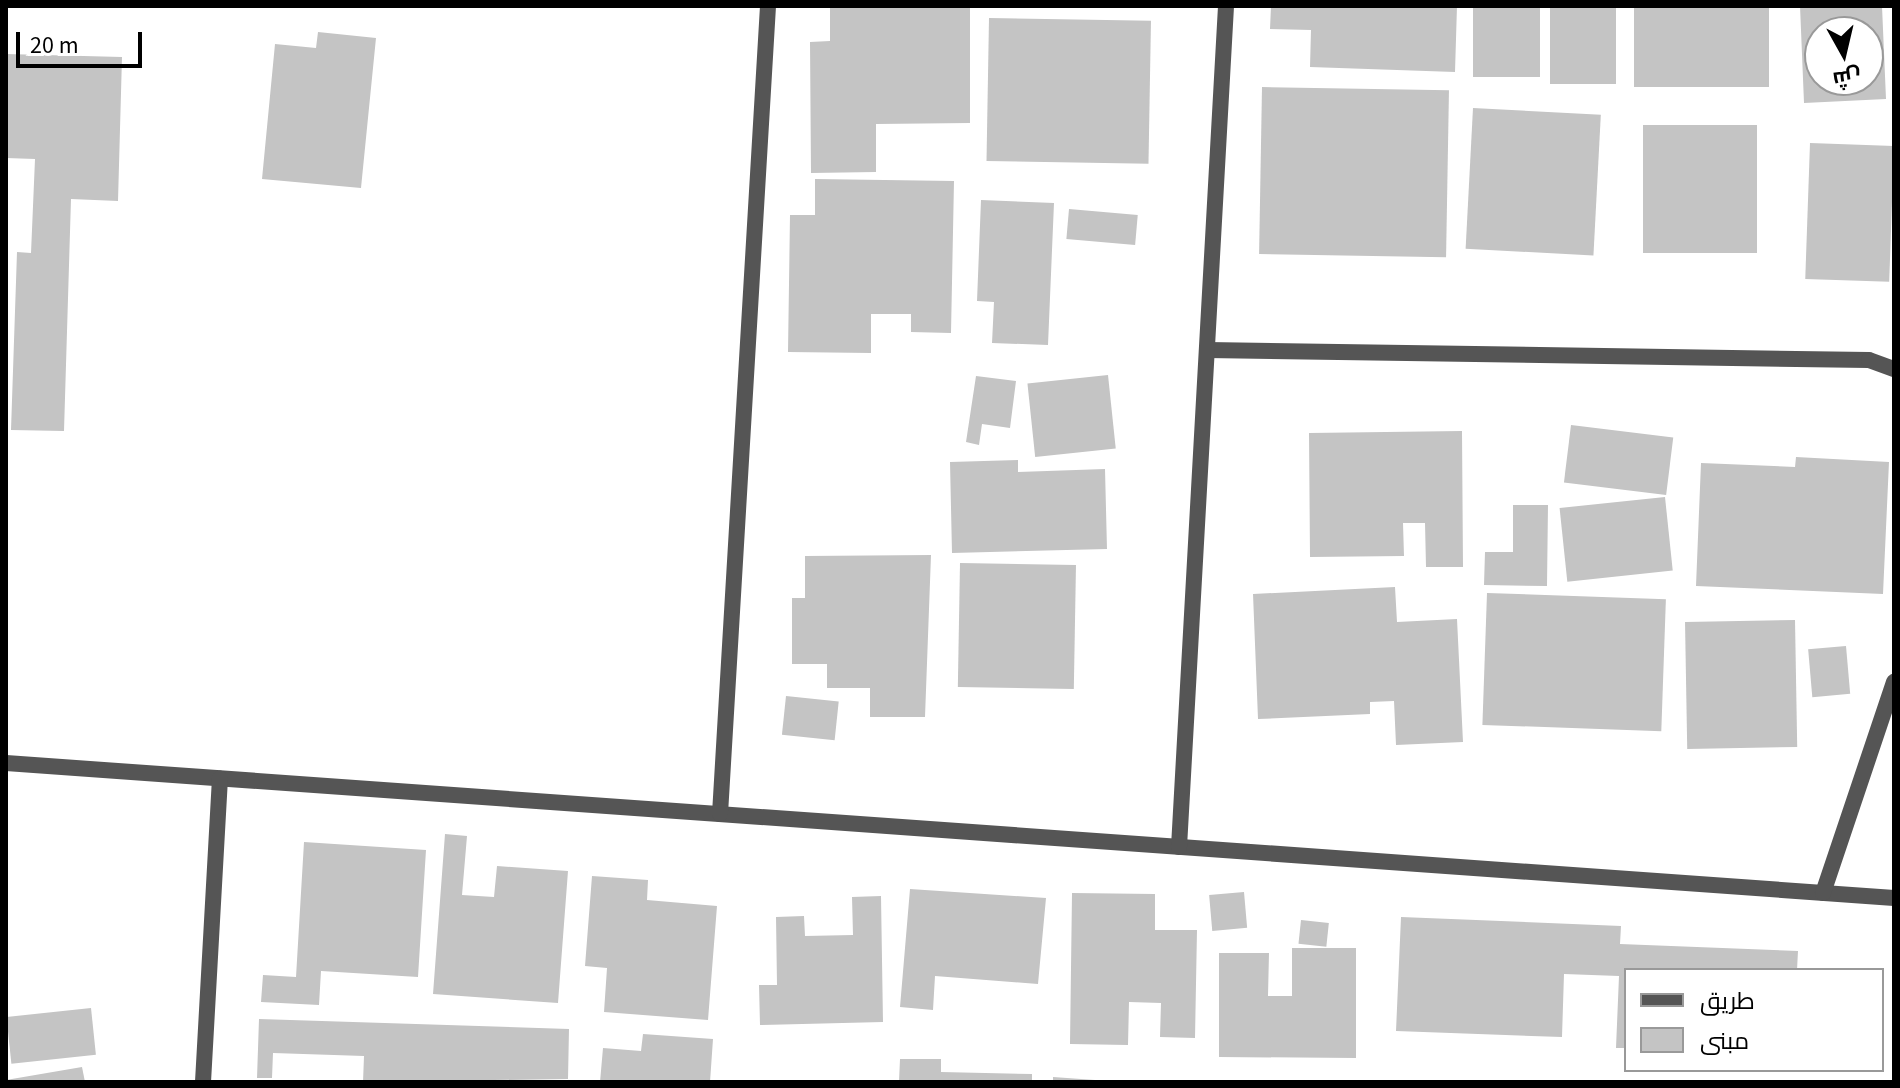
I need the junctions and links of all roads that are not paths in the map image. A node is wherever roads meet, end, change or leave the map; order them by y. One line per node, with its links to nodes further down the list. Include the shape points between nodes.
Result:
1 (768, 6): 8 (street)
2 (1226, 6): 3 (street)
3 (1207, 350): 4 (street, via 1869,360); 9 (street)
4 (1894, 369)
5 (1894, 682): 10 (street)
6 (6, 763): 7 (street)
7 (220, 778): 8 (street); 12 (street)
8 (720, 814): 9 (street)
9 (1179, 847): 10 (street)
10 (1823, 893): 11 (street)
11 (1894, 898)
12 (203, 1082)

